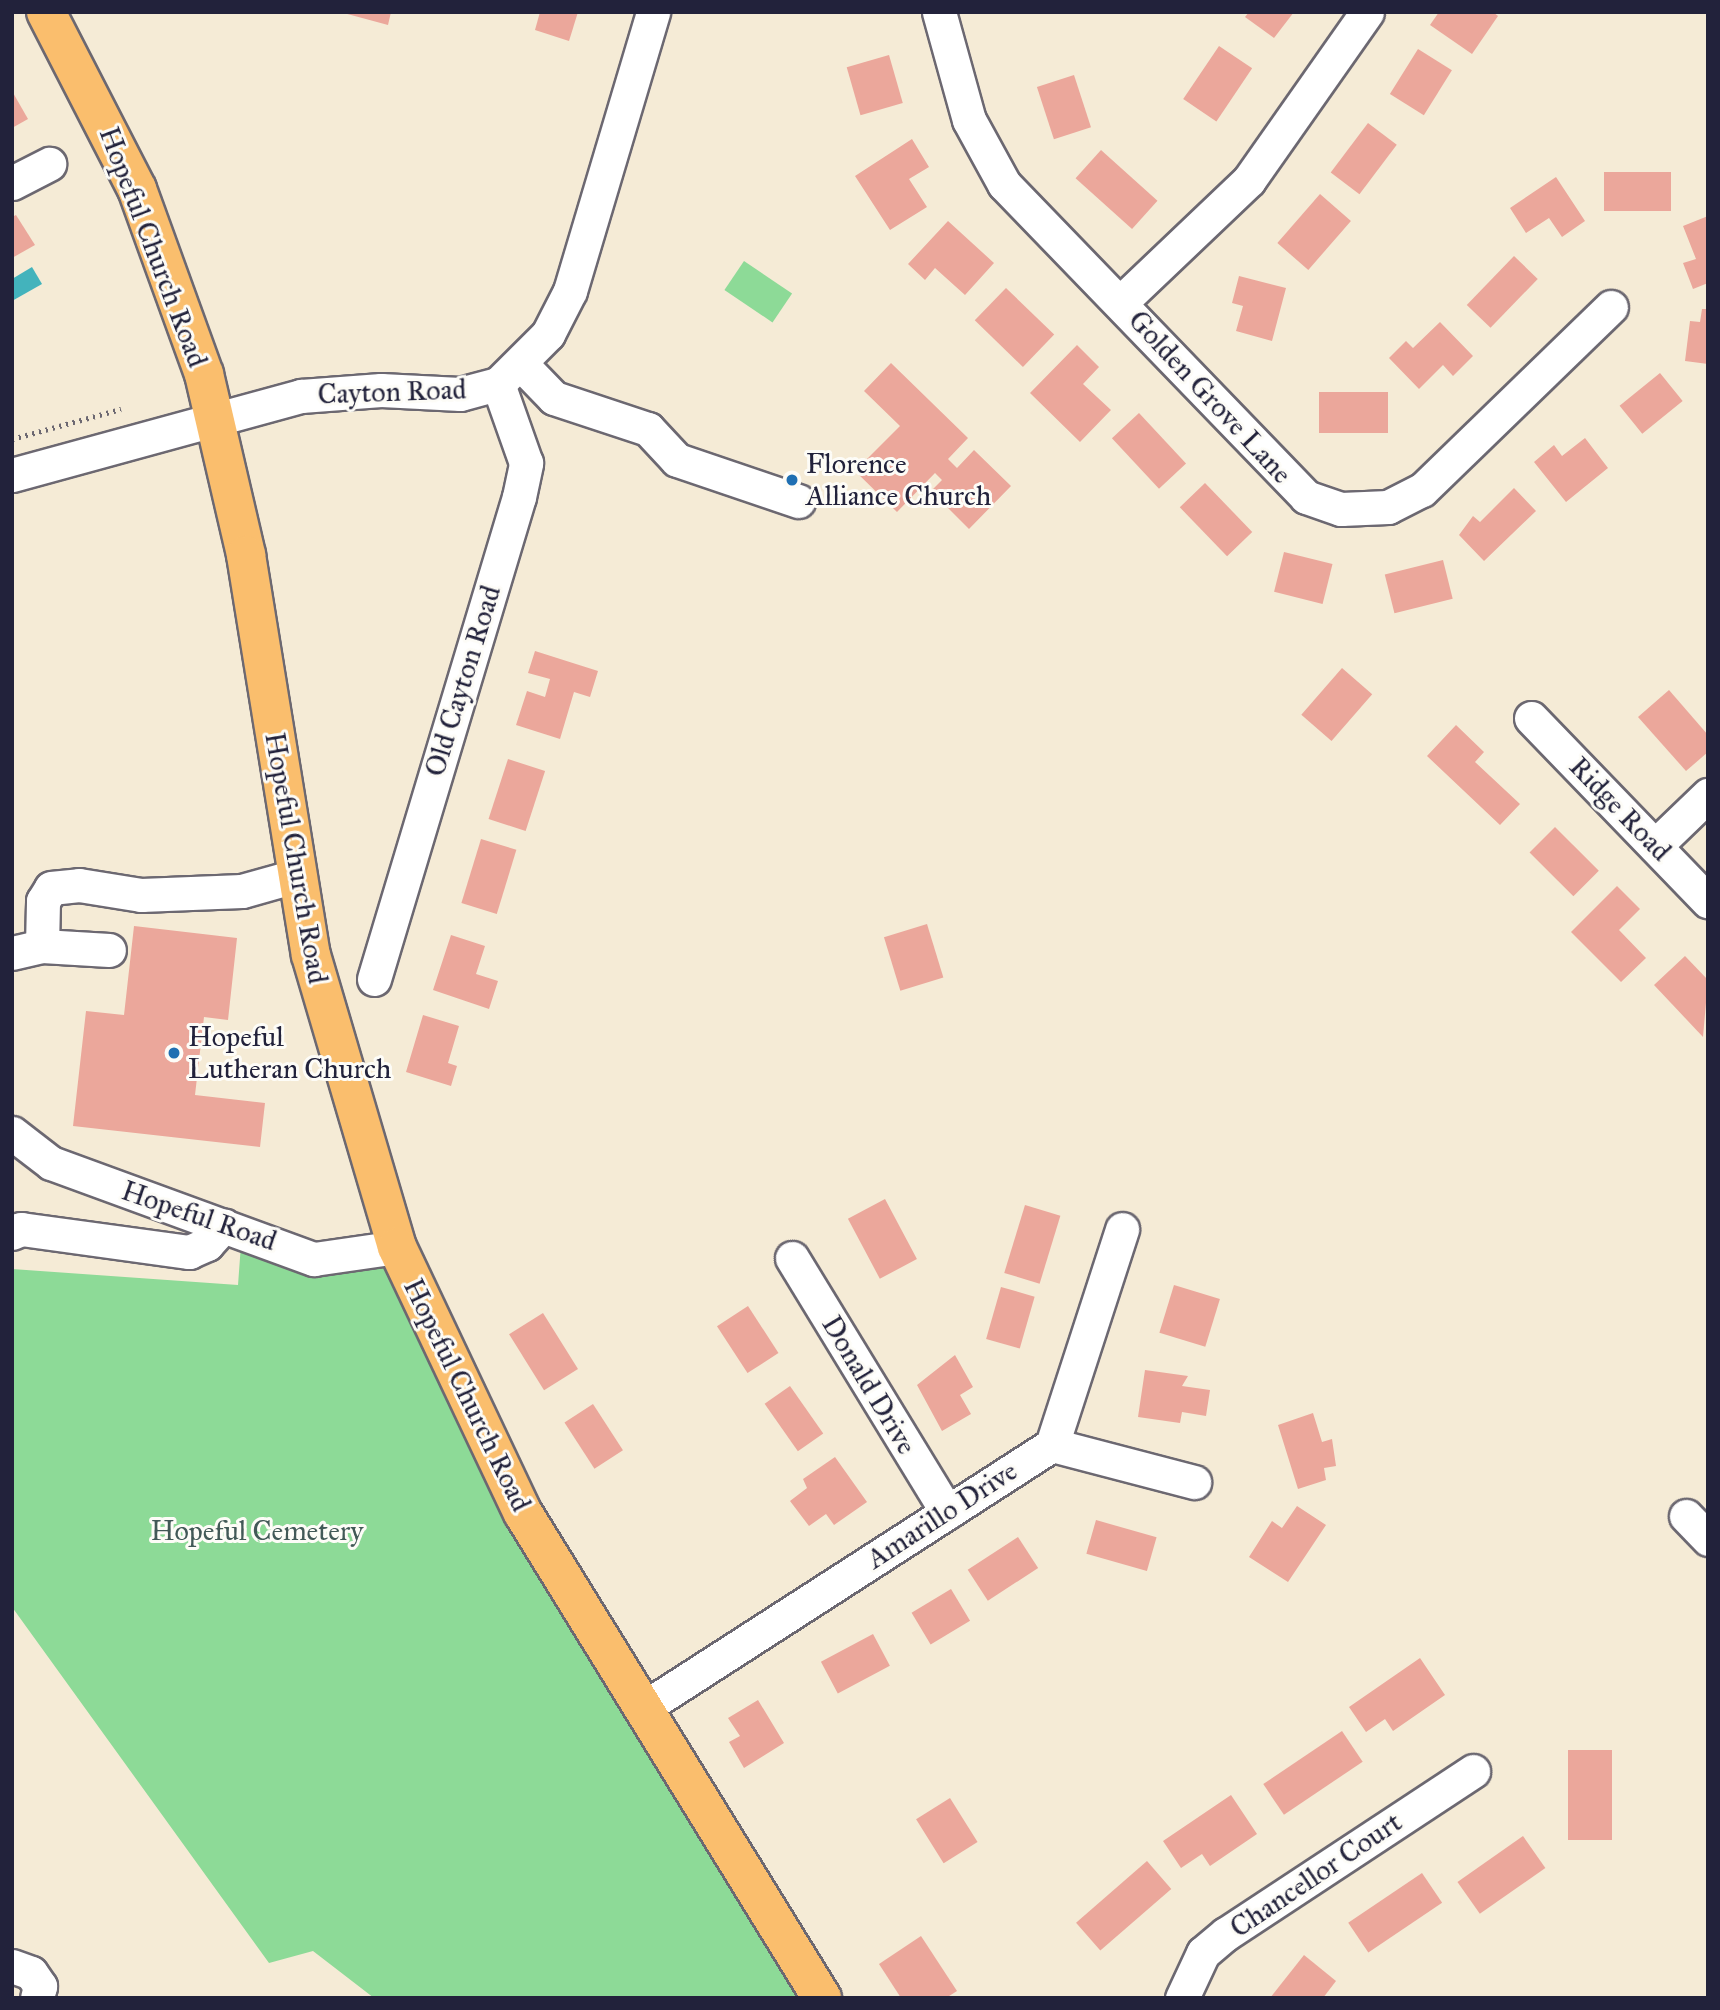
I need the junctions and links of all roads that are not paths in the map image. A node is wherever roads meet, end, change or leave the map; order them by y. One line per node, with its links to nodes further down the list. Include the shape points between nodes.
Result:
1 (46, 12): 10 (main road, Hopeful Church Road, via 137,189)
2 (653, 12): 9 (street, via 570,291 548,334)
3 (939, 12): 7 (street, Golden Grove Lane, via 970,120 1004,184)
4 (1367, 12): 7 (street, via 1249,180)
5 (49, 164): 6 (street)
6 (12, 183)
7 (1121, 302): 8 (street, Golden Grove Lane, via 1284,478 1306,497 1341,509 1388,507 1422,490)
8 (1611, 307)
9 (510, 374): 10 (street, Cayton Road, via 460,394 381,390 301,396); 12 (street, via 554,398 648,429 677,460); 20 (street, Old Cayton Road, via 526,463 519,497)
10 (216, 419): 11 (street, Cayton Road); 16 (main road, Hopeful Church Road, via 246,555)
11 (12, 475)
12 (798, 502)
13 (1531, 718): 15 (street, Ridge Road)
14 (1708, 795): 15 (street)
15 (1655, 846): 17 (street, Ridge Road)
16 (295, 876): 18 (street, via 242,891 179,894 51,888); 25 (main road, Hopeful Church Road, via 329,1027)
17 (1708, 901)
18 (27, 949): 19 (street)
19 (109, 950)
20 (374, 979)
21 (12, 1133): 22 (street, Hopeful Road, via 51,1163)
22 (224, 1225): 24 (street, via 208,1244 189,1252 20,1228); 25 (street, Hopeful Road, via 314,1259)
23 (1122, 1229): 27 (street)
24 (12, 1233)
25 (397, 1247): 30 (main road, Hopeful Church Road, via 511,1491)
26 (792, 1258): 29 (street, Donald Drive)
27 (1052, 1445): 28 (street); 29 (street, Amarillo Drive)
28 (1194, 1482)
29 (947, 1512): 30 (street, Amarillo Drive)
30 (642, 1709): 34 (main road, Hopeful Church Road)
31 (1473, 1771): 35 (street, Chancellor Court, via 1226,1934 1203,1953)
32 (12, 1966): 33 (street, via 31,1973 40,1986)
33 (37, 1998)
34 (822, 1998)
35 (1182, 1998)

